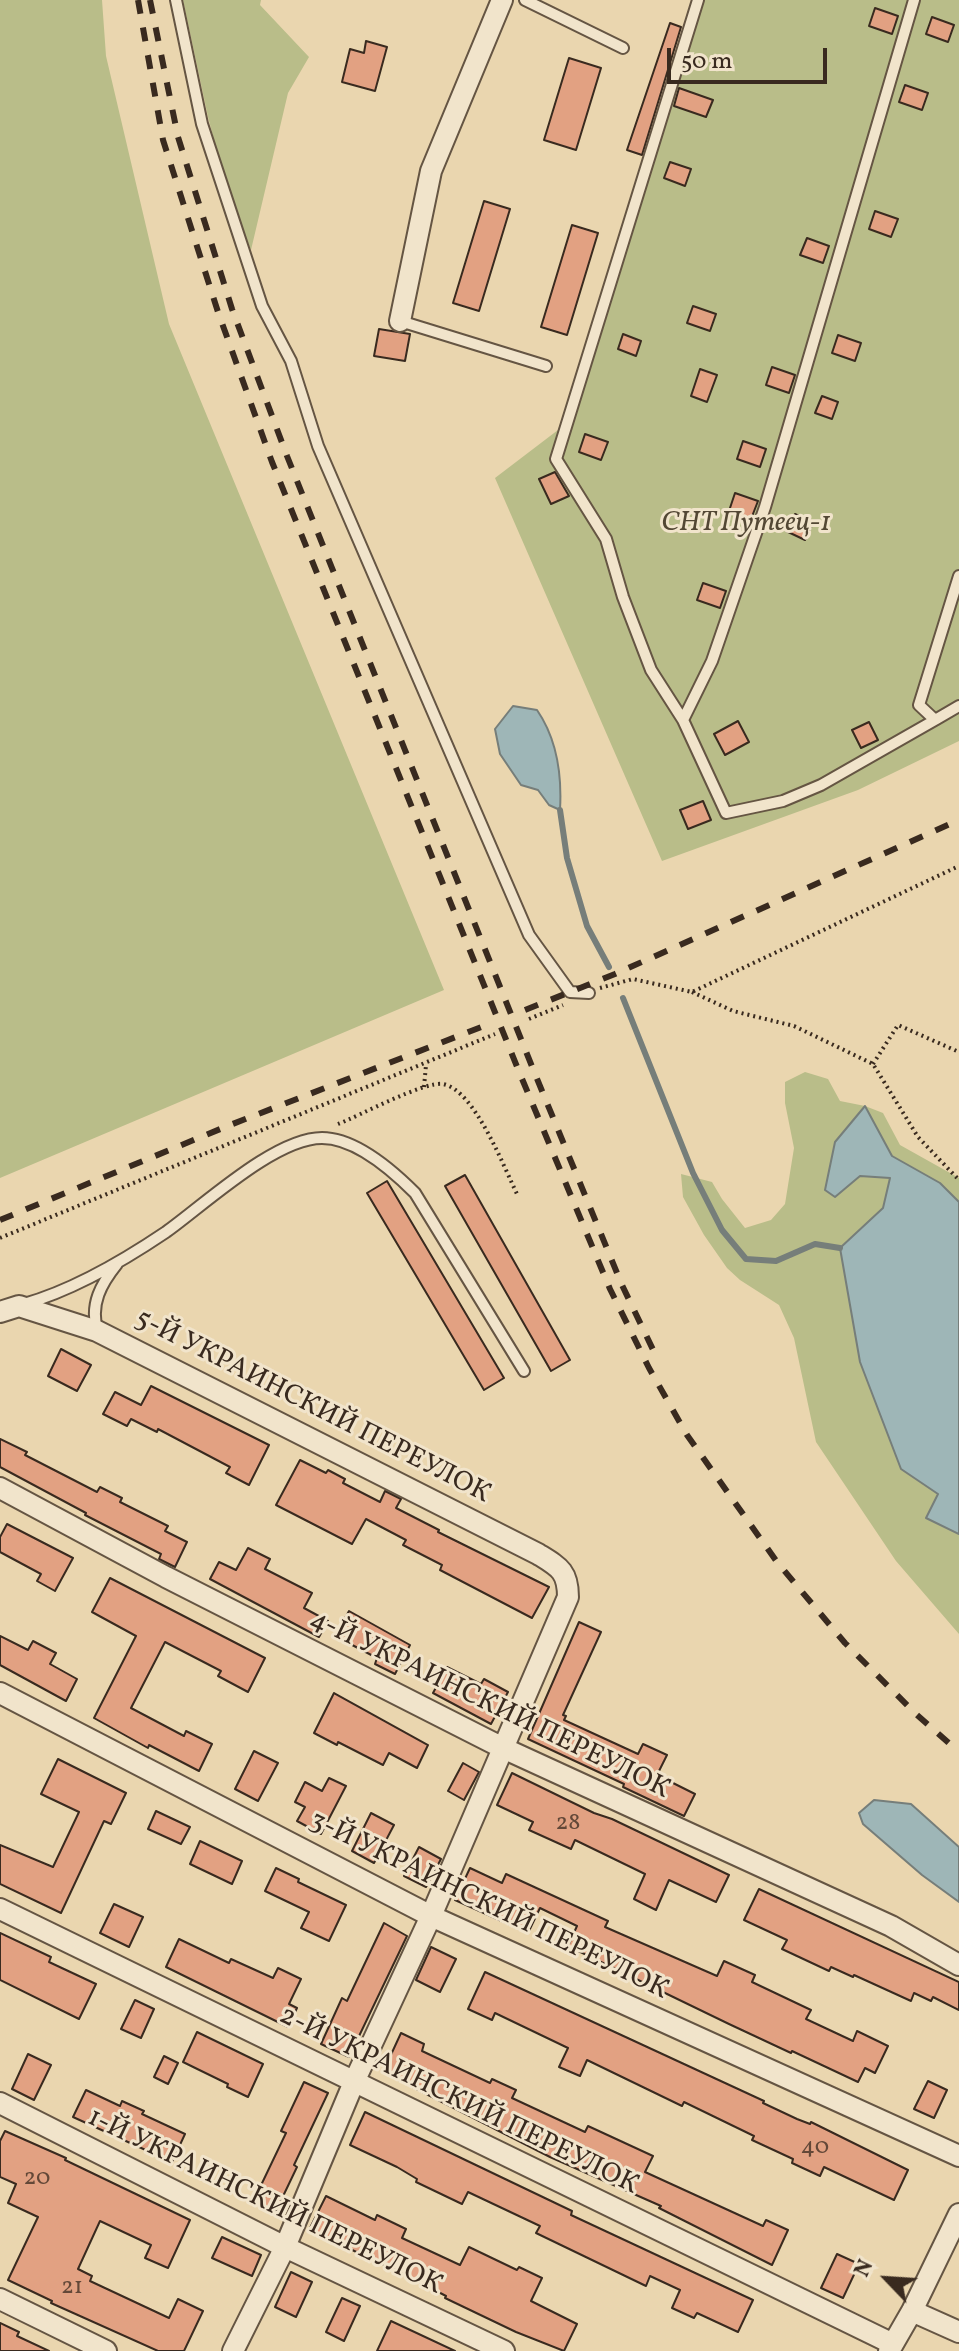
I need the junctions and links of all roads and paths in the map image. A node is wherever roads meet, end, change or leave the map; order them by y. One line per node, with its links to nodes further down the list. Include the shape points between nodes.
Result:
1 (176, 0): 17 (lane, via 202,124 230,213 262,306 291,361 318,446 529,935 570,992)
2 (502, 0): 7 (street, via 431,171)
3 (525, 0): 6 (lane)
4 (698, 0): 12 (lane, via 556,459 606,539 651,670)
5 (914, 0): 12 (lane, via 765,507 712,661)
6 (623, 48)
7 (400, 321): 8 (lane)
8 (546, 366)
9 (959, 576): 10 (lane)
10 (919, 705): 13 (lane); 14 (lane)
11 (959, 706): 13 (lane)
12 (683, 720): 14 (lane, via 726,813 783,801 821,785)
13 (935, 720): 14 (lane)
14 (915, 733)
15 (959, 866): 16 (path)
16 (692, 992): 17 (path, via 633,979); 22 (path, via 733,1011 794,1026)
17 (589, 993): 18 (path)
18 (529, 1019)
19 (495, 1034): 21 (path)
20 (959, 1052): 22 (path, via 898,1025)
21 (427, 1064): 23 (path); 27 (path)
22 (873, 1064): 25 (path, via 918,1137)
23 (424, 1087): 24 (path); 26 (path, via 443,1084 474,1109)
24 (329, 1129)
25 (959, 1180)
26 (518, 1196)
27 (0, 1238)
28 (121, 1260): 29 (lane, via 46,1298); 30 (lane, via 98,1295); 31 (lane, via 289,1146 334,1140 391,1169 415,1193)
29 (10, 1309): 30 (street, 5-Й УКРАИНСКИЙ ПЕРЕУЛОК)
30 (97, 1331): 34 (street, 5-Й УКРАИНСКИЙ ПЕРЕУЛОК, via 559,1566 568,1581 568,1597)
31 (524, 1371)
32 (0, 1488): 34 (street, 4-Й УКРАИНСКИЙ ПЕРЕУЛОК)
33 (0, 1693): 36 (street, 3-Й УКРАИНСКИЙ ПЕРЕУЛОК)
34 (503, 1748): 36 (street); 37 (street, 4-Й УКРАИНСКИЙ ПЕРЕУЛОК, via 891,1926)
35 (0, 1909): 38 (street, 2-Й УКРАИНСКИЙ ПЕРЕУЛОК)
36 (431, 1916): 38 (street); 40 (street, 3-Й УКРАИНСКИЙ ПЕРЕУЛОК)
37 (959, 1965)
38 (354, 2082): 42 (street); 46 (street, 2-Й УКРАИНСКИЙ ПЕРЕУЛОК)
39 (0, 2103): 42 (street, 1-Й УКРАИНСКИЙ ПЕРЕУЛОК)
40 (959, 2156)
41 (959, 2214): 44 (street)
42 (285, 2247): 48 (street); 49 (street, 1-Й УКРАИНСКИЙ ПЕРЕУЛОК)
43 (0, 2299): 47 (street)
44 (912, 2311): 45 (street); 46 (street)
45 (959, 2332)
46 (891, 2347)
47 (106, 2351)
48 (233, 2351)
49 (504, 2351)

